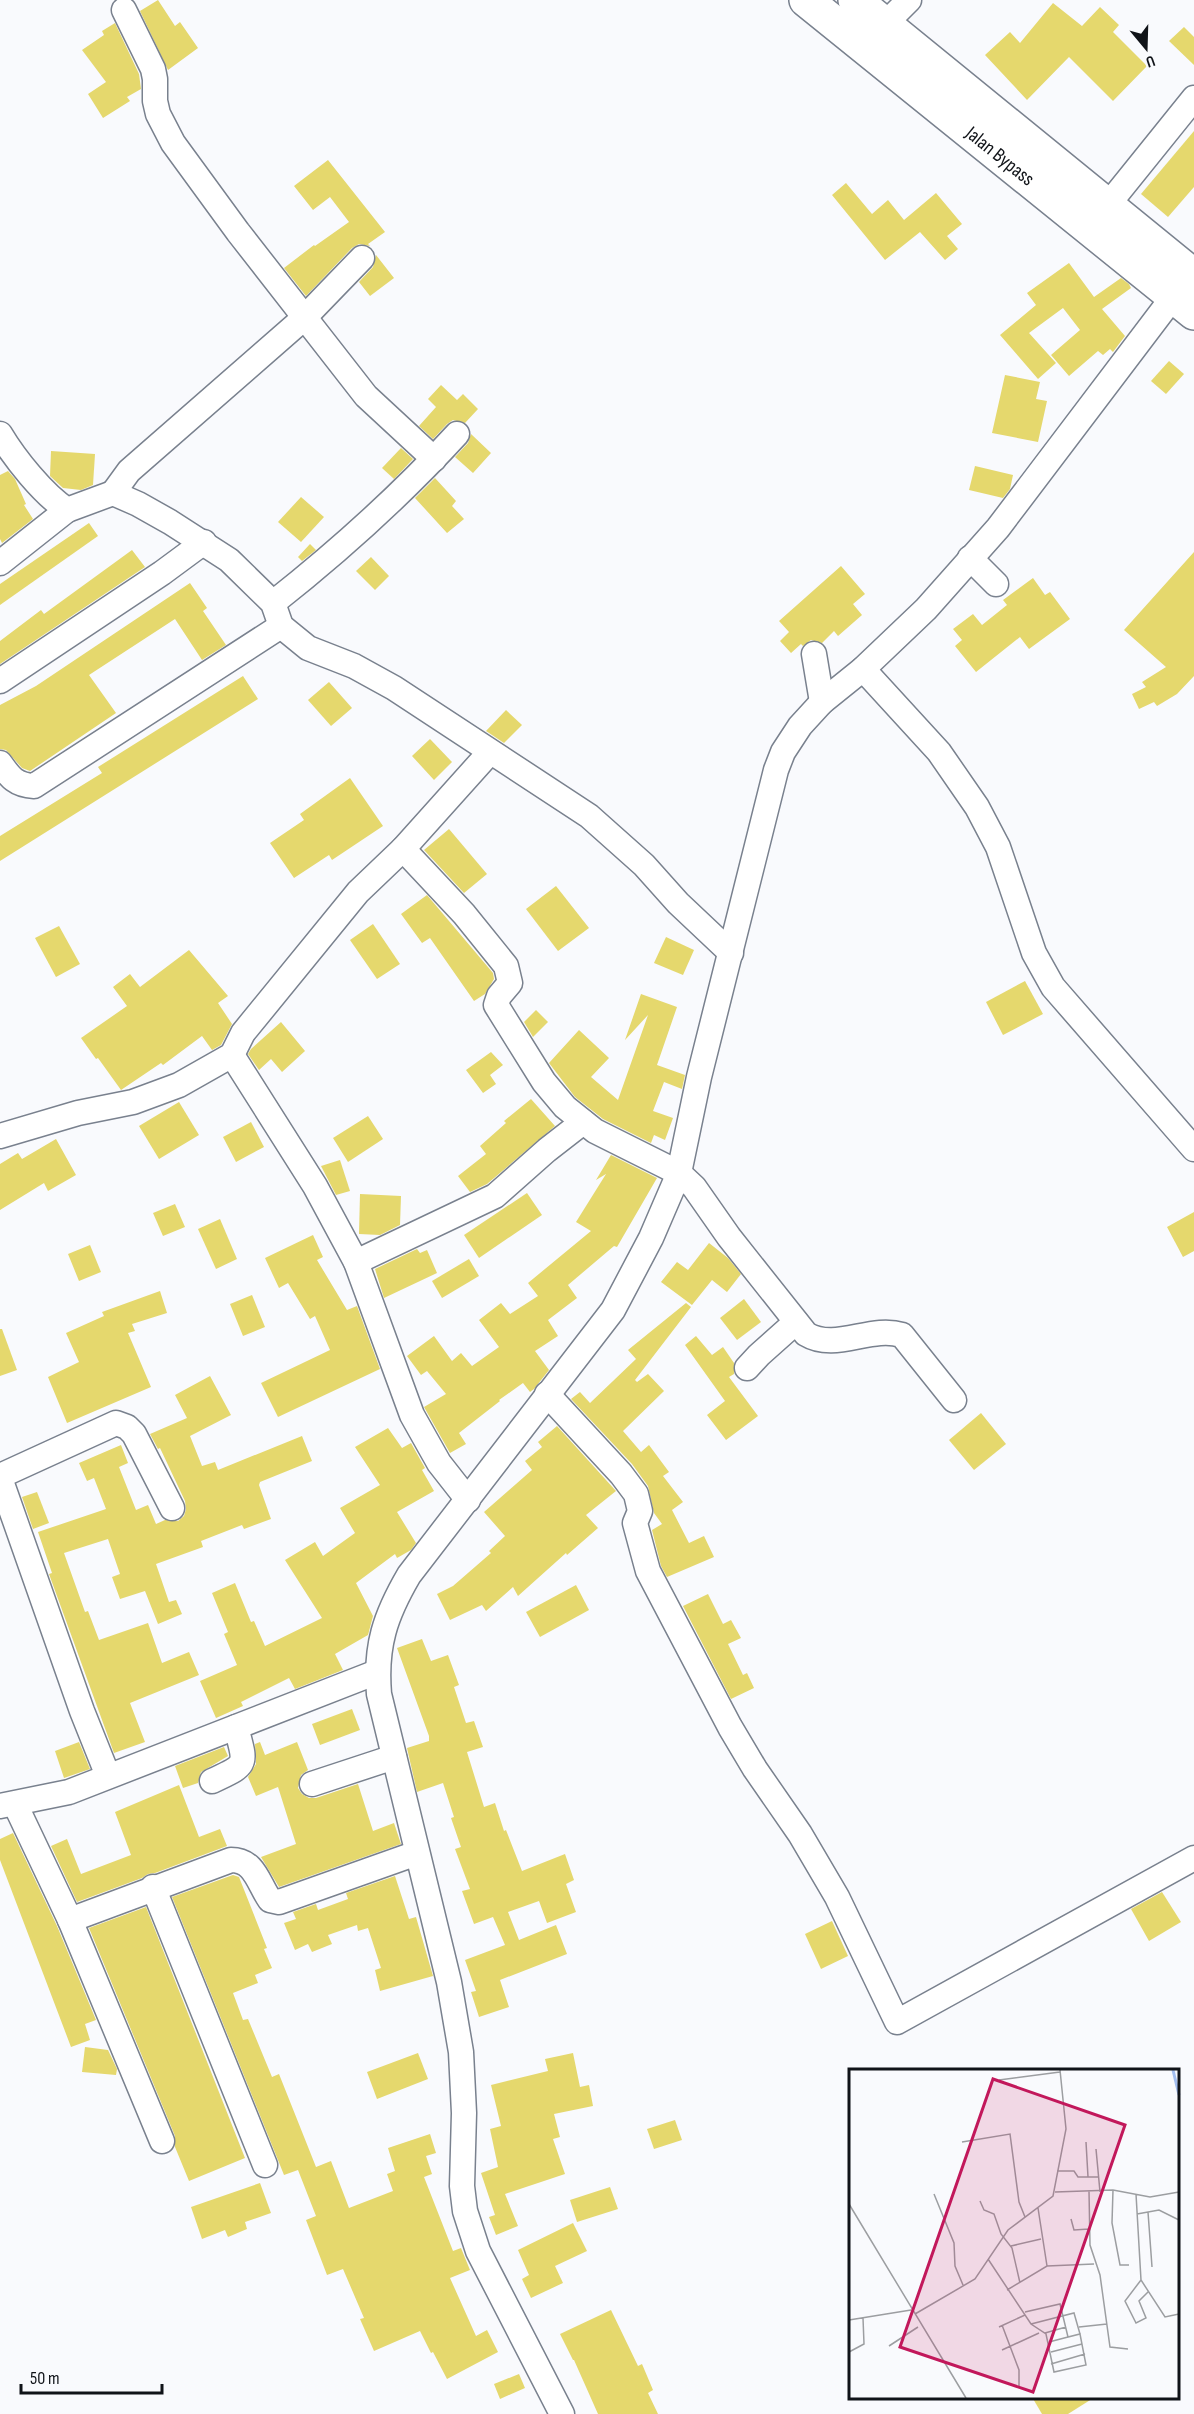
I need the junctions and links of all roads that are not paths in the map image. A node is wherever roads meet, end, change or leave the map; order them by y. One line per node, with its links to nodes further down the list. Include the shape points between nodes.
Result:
1 (806, 0): 9 (highway, Jalan Bypass)
2 (855, 0): 5 (highway, Jalan Bypass)
3 (909, 0): 5 (street)
4 (124, 10): 10 (street, via 153,69 154,101 173,143)
5 (885, 24): 7 (highway, Jalan Bypass)
6 (1194, 99): 7 (street)
7 (1107, 206): 9 (highway, Jalan Bypass)
8 (362, 258): 10 (street)
9 (1187, 295): 17 (street)
10 (304, 318): 13 (street, via 366,396); 14 (street, via 129,471)
11 (457, 434): 13 (street)
12 (3, 445): 15 (street)
13 (434, 459): 20 (street, via 397,498)
14 (114, 493): 15 (street); 16 (street)
15 (67, 510): 18 (street)
16 (204, 542): 20 (street, via 229,560); 24 (street)
17 (970, 558): 19 (street); 23 (street, via 926,609)
18 (0, 563)
19 (996, 584)
20 (273, 603): 21 (street)
21 (281, 626): 26 (street, via 308,648 354,666 394,688); 27 (street, via 34,786 13,780)
22 (814, 654): 25 (street)
23 (863, 669): 25 (street); 33 (street, via 939,753 977,807 998,847 1034,953 1053,987)
24 (0, 681)
25 (822, 702): 29 (street, via 800,726 776,770)
26 (490, 752): 28 (street); 29 (street, via 589,816)
27 (0, 763)
28 (403, 849): 30 (street, via 339,914 243,1033); 31 (street, via 506,966 510,983 496,1000 499,1011 544,1082)
29 (731, 952): 34 (street)
30 (232, 1055): 32 (street, via 158,1094); 35 (street, via 315,1186)
31 (583, 1122): 34 (street); 35 (street, via 495,1197)
32 (0, 1136)
33 (1194, 1149)
34 (679, 1173): 36 (street, via 698,1192); 38 (street, via 613,1310)
35 (356, 1262): 41 (street, via 412,1415 439,1463)
36 (796, 1322): 37 (street); 39 (street, via 817,1341 889,1331 902,1335)
37 (747, 1368)
38 (547, 1394): 41 (street); 51 (street, via 636,1494 640,1511 635,1523 648,1571 730,1727 837,1897 897,2022)
39 (954, 1400)
40 (0, 1477): 42 (street, via 116,1423 134,1434); 46 (street)
41 (468, 1500): 43 (street, via 395,1599 380,1642)
42 (172, 1508)
43 (377, 1672): 44 (street); 45 (street)
44 (236, 1727): 46 (street); 47 (street, via 243,1763)
45 (394, 1757): 48 (street); 50 (street)
46 (108, 1776): 49 (street, via 69,1792)
47 (212, 1781)
48 (312, 1784)
49 (7, 1805): 53 (street)
50 (417, 1853): 52 (street, via 279,1902 270,1900 241,1860); 56 (street, via 449,1982 461,2052 465,2211 478,2251)
51 (1194, 1858)
52 (153, 1887): 53 (street); 55 (street)
53 (70, 1920): 54 (street)
54 (162, 2141)
55 (265, 2165)
56 (562, 2414)

